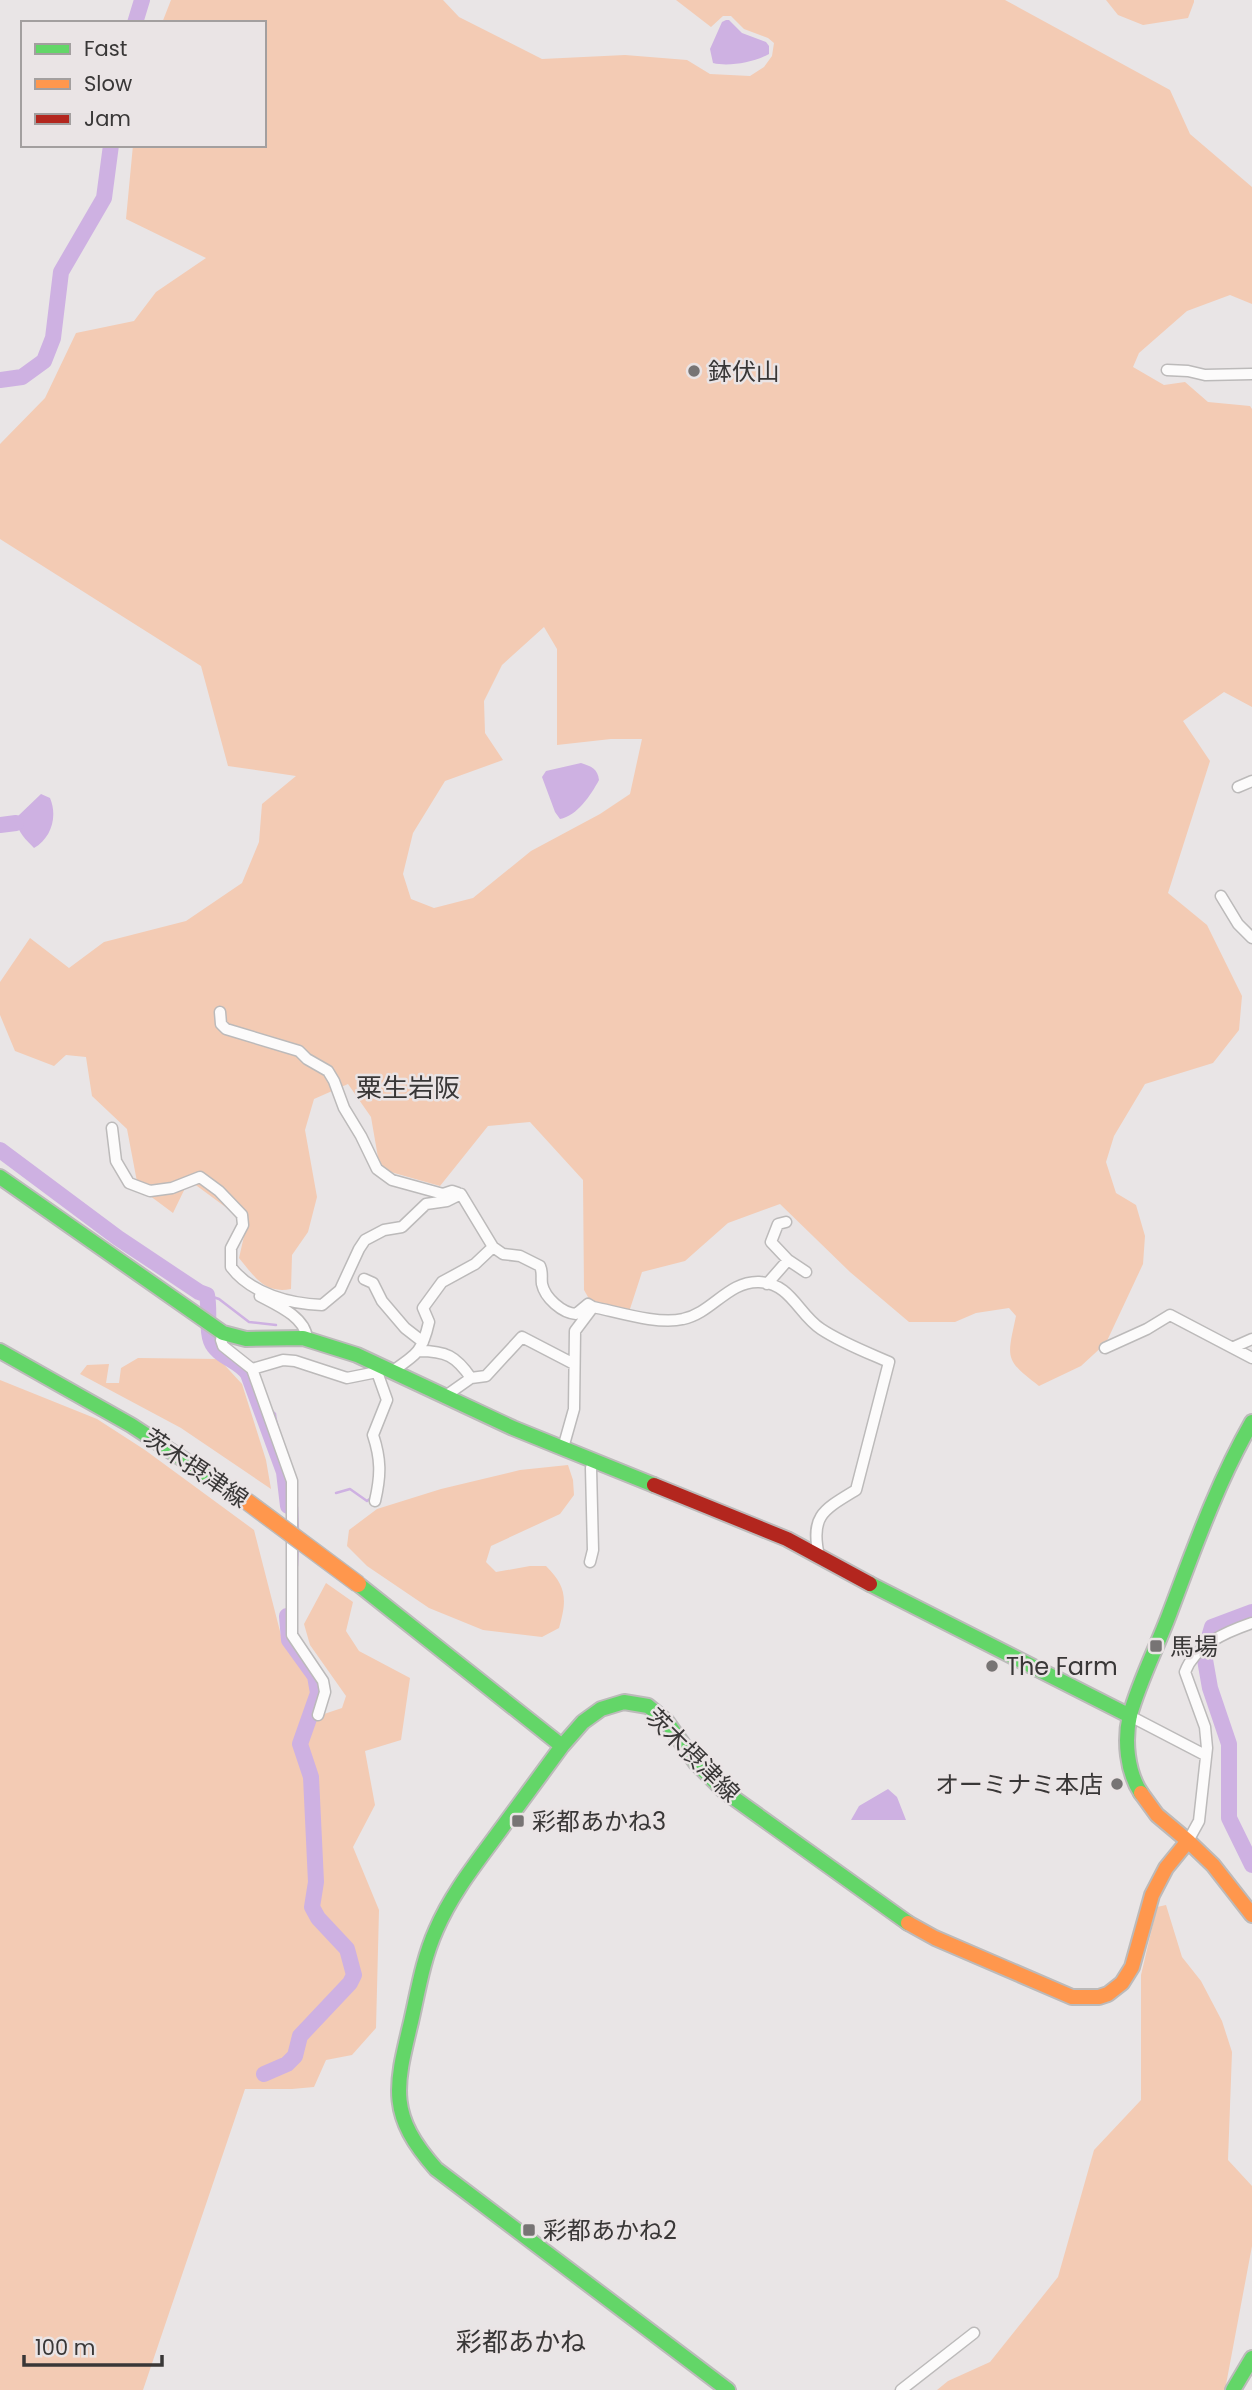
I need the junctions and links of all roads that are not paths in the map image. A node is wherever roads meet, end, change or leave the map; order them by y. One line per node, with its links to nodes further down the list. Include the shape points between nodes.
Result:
1 (1167, 370): 2 (street)
2 (1252, 374)
3 (1252, 781): 4 (street)
4 (1238, 787)
5 (1221, 896): 6 (street, via 1238,924)
6 (1251, 934)
7 (220, 1012): 10 (street, via 226,1029 299,1051 328,1071 377,1169 392,1180 443,1194)
8 (113, 1128): 17 (street, via 116,1161 129,1183 150,1191 200,1177 242,1215 243,1225 230,1248 231,1267)
9 (0, 1177): 19 (main road)
10 (461, 1194): 12 (street); 17 (street, via 426,1204 402,1227 365,1240 340,1290 323,1305 286,1301)
11 (786, 1222): 13 (street, via 778,1224 771,1242)
12 (493, 1247): 18 (street, via 540,1266 548,1298 570,1314 588,1304); 22 (street, via 475,1264 442,1282 423,1308 429,1322)
13 (788, 1260): 14 (street); 16 (street)
14 (806, 1272)
15 (364, 1279): 22 (street, via 373,1283 382,1301)
16 (767, 1284): 18 (street, via 736,1286 683,1319 660,1320); 36 (street, via 782,1288 818,1328 889,1362 856,1490 817,1521)
17 (261, 1291): 20 (street, via 260,1296 288,1311)
18 (593, 1307): 27 (street, via 575,1331)
19 (215, 1328): 20 (main road, via 246,1339); 28 (street, via 223,1346)
20 (307, 1338): 29 (main road, via 357,1355)
21 (1252, 1339): 23 (street)
22 (421, 1347): 29 (street, via 412,1359); 30 (street, via 452,1357)
23 (1234, 1347): 24 (street, via 1170,1315); 26 (street)
24 (1105, 1348)
25 (0, 1351): 41 (main road, 茨木摂津線, bridge, via 131,1425 245,1500)
26 (1252, 1358)
27 (574, 1364): 30 (street, via 522,1337 486,1376); 33 (street, via 574,1409)
28 (252, 1369): 29 (street, via 289,1360 347,1378); 39 (street, via 292,1481 292,1635 325,1686)
29 (378, 1371): 31 (main road); 35 (street, via 387,1400 373,1435 380,1475)
30 (471, 1378): 31 (street)
31 (444, 1397): 33 (main road)
32 (1252, 1422): 40 (main road, via 1215,1496)
33 (563, 1448): 34 (main road)
34 (594, 1462): 36 (main road); 37 (street)
35 (375, 1501)
36 (820, 1556): 40 (main road)
37 (590, 1562)
38 (1252, 1623): 42 (street, via 1201,1648 1188,1663 1185,1672 1205,1727)
39 (318, 1715)
40 (1130, 1716): 42 (street); 43 (main road, via 1128,1765 1138,1790 1156,1816)
41 (562, 1746): 43 (main road, 茨木摂津線, via 583,1721 601,1709 624,1702 648,1706 724,1790 904,1921 1072,1997 1099,1997 1122,1983 1132,1967 1152,1895 1166,1868); 47 (main road, via 463,1879 430,1945 400,2065 400,2111 419,2152 436,2169)
42 (1205, 1755): 43 (street, via 1199,1821)
43 (1188, 1842): 44 (main road, via 1213,1865)
44 (1252, 1915)
45 (974, 2333): 48 (street)
46 (1252, 2358): 49 (main road)
47 (728, 2390)
48 (901, 2390)
49 (1233, 2390)

